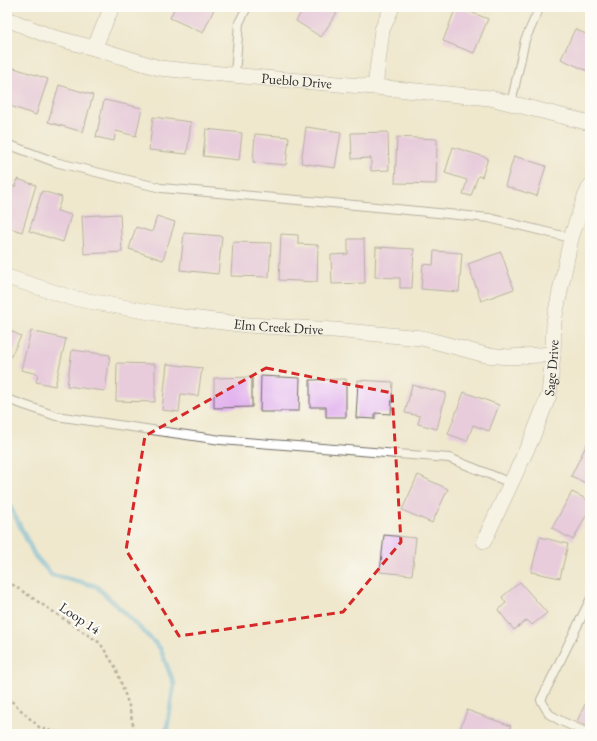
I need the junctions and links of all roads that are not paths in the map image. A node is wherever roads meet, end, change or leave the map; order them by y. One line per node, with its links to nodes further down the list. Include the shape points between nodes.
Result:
1 (112, 7): 6 (street)
2 (246, 7): 7 (lane, via 239,23)
3 (392, 7): 8 (street, via 382,30)
4 (540, 7): 9 (lane, via 525,40)
5 (7, 19): 6 (street, Pueblo Drive, via 52,37)
6 (94, 48): 7 (street, Pueblo Drive, via 159,68)
7 (235, 75): 8 (street, Pueblo Drive)
8 (375, 87): 9 (street, Pueblo Drive, via 490,98)
9 (511, 104): 10 (street, Pueblo Drive)
10 (590, 123)
11 (7, 144): 13 (lane, via 55,162 161,188 489,218)
12 (590, 186): 13 (street, Sage Drive)
13 (571, 238): 15 (street, Sage Drive, via 554,321)
14 (7, 277): 15 (street, Elm Creek Drive, via 72,298 167,315 247,325 422,338 486,355 509,357)
15 (553, 354): 17 (street, Sage Drive, via 549,395)
16 (7, 399): 17 (lane, via 56,416 221,440 449,458)
17 (511, 483): 18 (street, Sage Drive)
18 (484, 541)
19 (590, 600): 20 (lane, via 541,700 549,714)
20 (590, 734)

